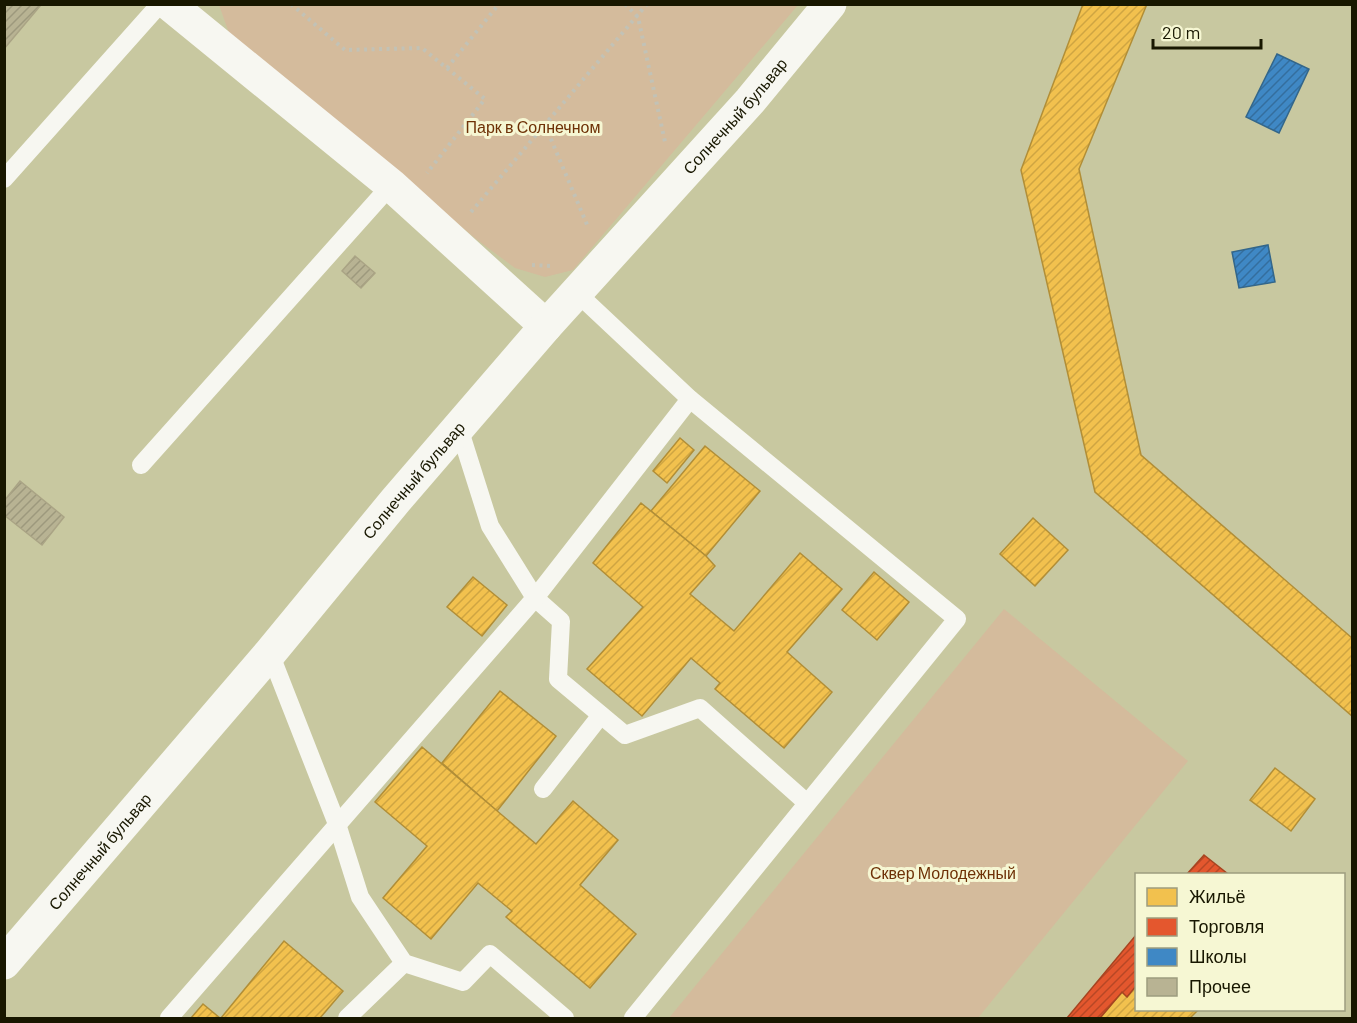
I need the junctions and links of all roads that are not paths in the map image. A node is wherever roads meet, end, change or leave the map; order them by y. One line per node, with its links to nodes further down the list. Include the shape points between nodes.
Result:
1 (160, 4): 4 (lane)
2 (169, 4): 5 (street)
3 (830, 4): 6 (street, Солнечный бульвар, via 750,101)
4 (4, 179)
5 (391, 185): 7 (street); 10 (lane)
6 (569, 280): 7 (street, Солнечный бульвар); 8 (lane)
7 (546, 326): 9 (street, Солнечный бульвар)
8 (690, 399): 11 (lane); 15 (lane, via 957,619)
9 (459, 428): 11 (lane, via 490,526); 12 (street, Солнечный бульвар)
10 (141, 465)
11 (535, 598): 13 (lane, via 561,621 558,679); 16 (lane)
12 (270, 652): 16 (lane); 17 (street, Солнечный бульвар)
13 (601, 715): 14 (lane); 15 (lane, via 625,735 700,708)
14 (543, 789)
15 (807, 803): 22 (lane)
16 (337, 824): 18 (lane, via 360,897); 19 (lane)
17 (4, 963)
18 (404, 963): 20 (lane); 21 (lane, via 463,982 490,954)
19 (169, 1018)
20 (347, 1018)
21 (565, 1018)
22 (633, 1018)

